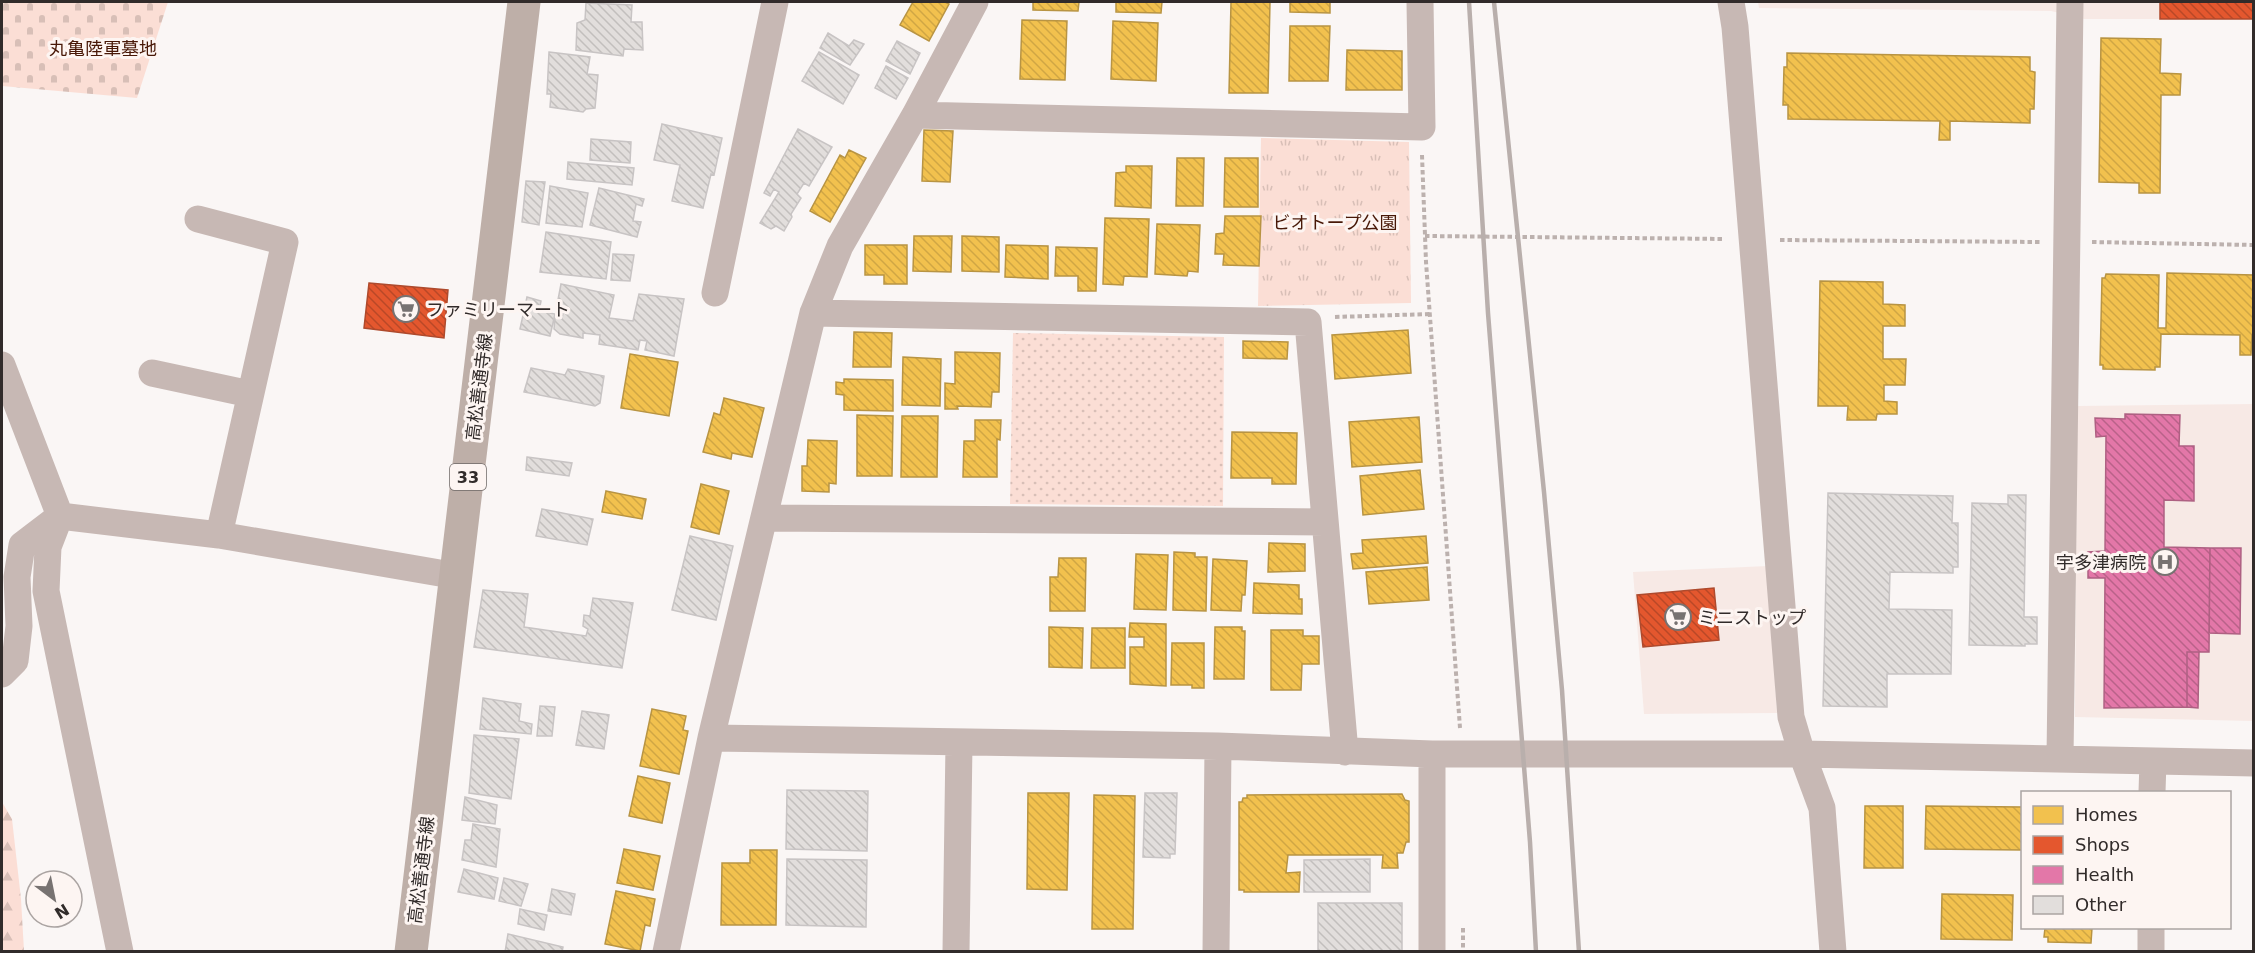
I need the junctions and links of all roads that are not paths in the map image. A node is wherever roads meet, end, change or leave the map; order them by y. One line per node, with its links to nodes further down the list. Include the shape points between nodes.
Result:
1 (524, 2): 18 (main road, 高松善通寺線 / 33)
2 (775, 2): 9 (street)
3 (975, 2): 7 (street)
4 (1420, 2): 7 (street, via 1422,127)
5 (1731, 2): 25 (street, via 1791,717)
6 (2070, 2): 26 (street)
7 (915, 115): 10 (street, via 840,246)
8 (198, 219): 13 (street, via 285,242)
9 (715, 293)
10 (813, 313): 15 (street); 16 (street, via 1308,322)
11 (2, 365): 14 (street)
12 (152, 373): 13 (street)
13 (250, 394): 17 (street)
14 (60, 516): 17 (street); 19 (street, via 22,545 16,577 19,626 15,660); 31 (street, via 48,547 46,591)
15 (764, 518): 16 (street); 20 (street)
16 (1325, 522): 23 (street)
17 (219, 535): 18 (street)
18 (457, 576): 32 (main road, 高松善通寺線 / 33)
19 (2, 674)
20 (711, 738): 21 (street); 33 (street)
21 (959, 743): 22 (street); 34 (street)
22 (1218, 746): 23 (street); 35 (street)
23 (1345, 752): 24 (street)
24 (1432, 754): 25 (street); 36 (street)
25 (1802, 754): 26 (street); 37 (street, via 1822,808)
26 (2060, 758): 27 (street)
27 (2153, 761): 28 (street); 29 (street)
28 (2253, 763)
29 (2152, 791)
30 (2151, 929): 38 (street)
31 (120, 951)
32 (411, 951)
33 (666, 951)
34 (956, 951)
35 (1216, 951)
36 (1432, 951)
37 (1833, 951)
38 (2151, 951)

